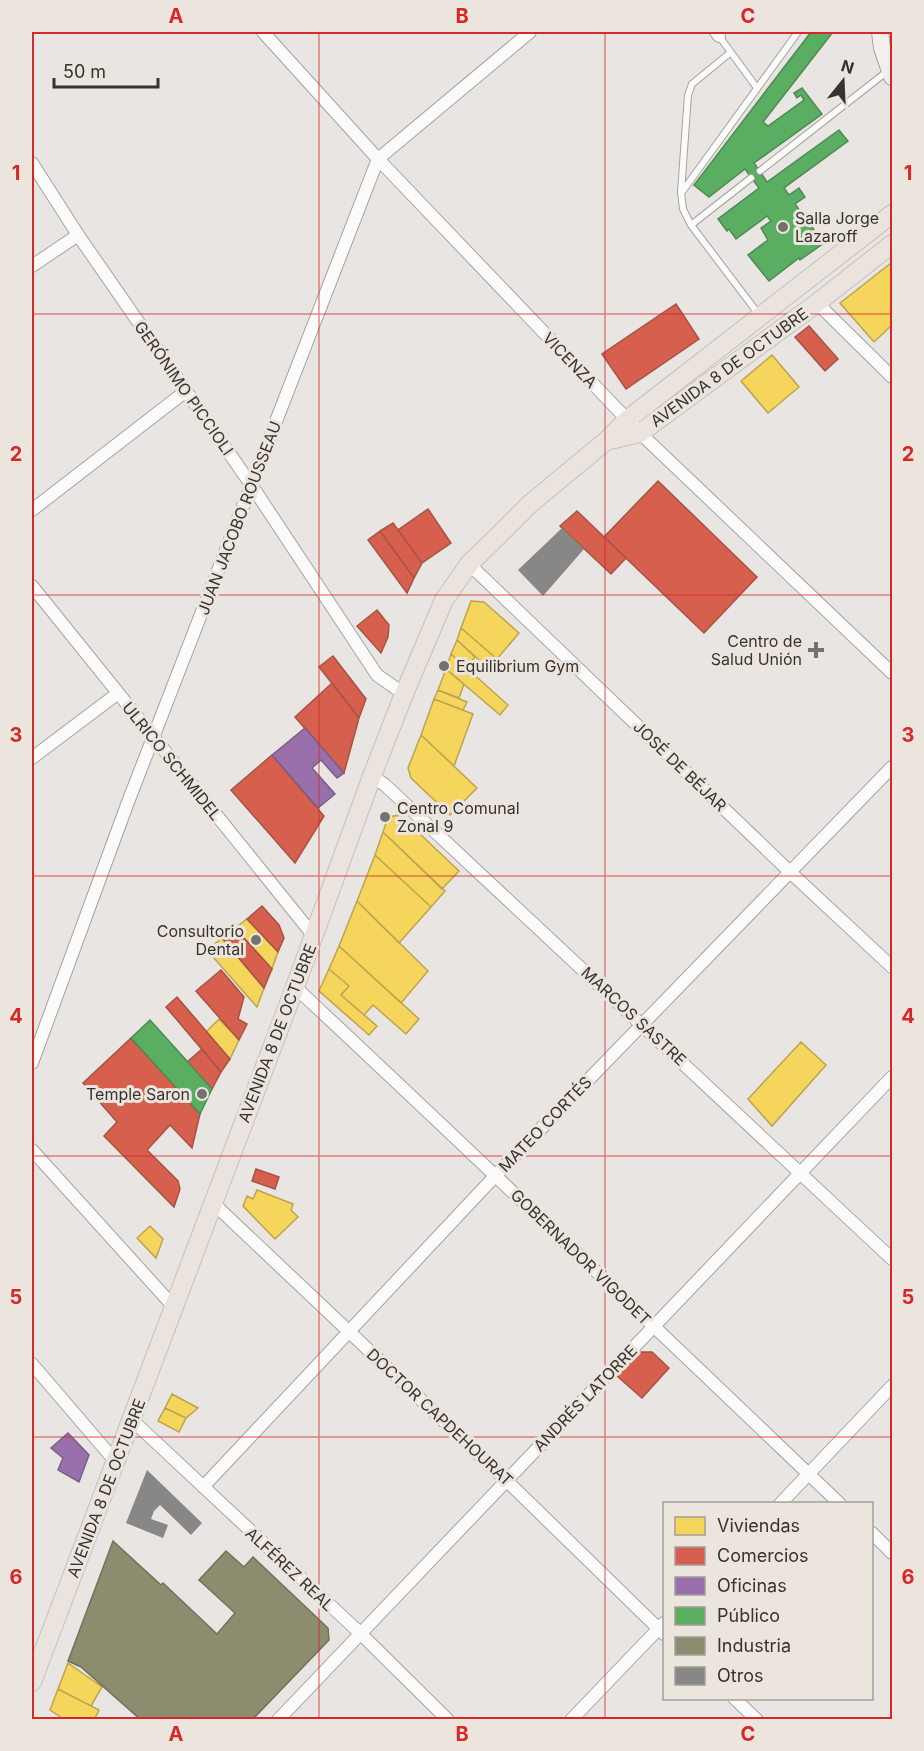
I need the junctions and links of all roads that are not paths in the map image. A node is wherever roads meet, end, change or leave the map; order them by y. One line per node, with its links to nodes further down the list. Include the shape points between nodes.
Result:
1 (263, 32): 9 (street, VICENZA)
2 (530, 32): 9 (street, JUAN JACOBO ROUSSEAU)
3 (798, 32): 8 (lane)
4 (880, 32): 7 (main road)
5 (717, 34): 6 (lane)
6 (731, 52): 8 (lane); 13 (lane, via 692,84 688,95)
7 (892, 72): 11 (lane)
8 (757, 88): 13 (lane)
9 (378, 159): 23 (street, VICENZA); 24 (street, JUAN JACOBO ROUSSEAU)
10 (32, 163): 16 (street, GERÓNIMO PICCIOLI)
11 (760, 171)
12 (751, 178): 15 (lane)
13 (681, 192): 15 (lane, via 683,209)
14 (892, 214): 20 (main road, AVENIDA 8 DE OCTUBRE)
15 (691, 225): 20 (lane)
16 (78, 235): 18 (street); 22 (street, GERÓNIMO PICCIOLI)
17 (892, 244): 19 (main road, AVENIDA 8 DE OCTUBRE)
18 (32, 266)
19 (817, 303): 21 (street); 23 (main road, AVENIDA 8 DE OCTUBRE)
20 (760, 316): 23 (main road, AVENIDA 8 DE OCTUBRE)
21 (892, 377)
22 (186, 391): 24 (street, GERÓNIMO PICCIOLI); 25 (street)
23 (634, 426): 26 (main road, AVENIDA 8 DE OCTUBRE, via 606,441 530,504); 28 (street, VICENZA)
24 (252, 486): 30 (street, GERÓNIMO PICCIOLI, via 377,675); 31 (street, JUAN JACOBO ROUSSEAU)
25 (32, 510)
26 (470, 564): 30 (main road, AVENIDA 8 DE OCTUBRE, via 444,600); 35 (street, JOSÉ DE BÉJAR)
27 (32, 586): 29 (street, ULRICO SCHMIDEL)
28 (892, 673)
29 (117, 694): 31 (street, ULRICO SCHMIDEL); 32 (street)
30 (404, 694): 34 (main road, AVENIDA 8 DE OCTUBRE)
31 (154, 738): 36 (street, ULRICO SCHMIDEL); 40 (street, JUAN JACOBO ROUSSEAU)
32 (32, 758)
33 (892, 766): 35 (street, MATEO CORTÉS)
34 (372, 776): 36 (main road, AVENIDA 8 DE OCTUBRE); 39 (street, MARCOS SASTRE)
35 (790, 872): 37 (street, JOSÉ DE BÉJAR); 39 (street, MATEO CORTÉS)
36 (314, 936): 38 (main road, AVENIDA 8 DE OCTUBRE)
37 (892, 967)
38 (295, 987): 44 (street, GOBERNADOR VIGODET); 45 (main road, AVENIDA 8 DE OCTUBRE)
39 (643, 1024): 43 (street, MARCOS SASTRE); 44 (street, MATEO CORTÉS)
40 (32, 1064)
41 (892, 1077): 43 (street, ANDRÉS LATORRE)
42 (32, 1150): 47 (street)
43 (802, 1173): 46 (street, MARCOS SASTRE); 48 (street, ANDRÉS LATORRE)
44 (496, 1175): 48 (street, GOBERNADOR VIGODET); 49 (street, MATEO CORTÉS)
45 (213, 1203): 47 (main road, AVENIDA 8 DE OCTUBRE); 49 (street, DOCTOR CAPDEHOURAT)
46 (892, 1259)
47 (174, 1307): 52 (main road, AVENIDA 8 DE OCTUBRE)
48 (653, 1327): 54 (street, GOBERNADOR VIGODET); 55 (street, ANDRÉS LATORRE)
49 (349, 1331): 55 (street, DOCTOR CAPDEHOURAT); 56 (street, MATEO CORTÉS)
50 (32, 1364): 53 (street)
51 (892, 1386): 54 (street)
52 (132, 1420): 53 (main road, AVENIDA 8 DE OCTUBRE); 56 (street, ALFÉREZ REAL)
53 (116, 1462): 63 (main road, AVENIDA 8 DE OCTUBRE)
54 (809, 1473): 57 (street); 58 (street, GOBERNADOR VIGODET)
55 (507, 1481): 61 (street, DOCTOR CAPDEHOURAT); 62 (street, ANDRÉS LATORRE)
56 (203, 1487): 62 (street, ALFÉREZ REAL)
57 (781, 1502)
58 (839, 1502)
59 (873, 1534): 60 (street)
60 (892, 1553)
61 (663, 1628): 67 (street)
62 (361, 1634): 65 (street, ANDRÉS LATORRE); 66 (street, ALFÉREZ REAL)
63 (32, 1682)
64 (736, 1700): 68 (street)
65 (278, 1719)
66 (448, 1719)
67 (570, 1719)
68 (757, 1719)

